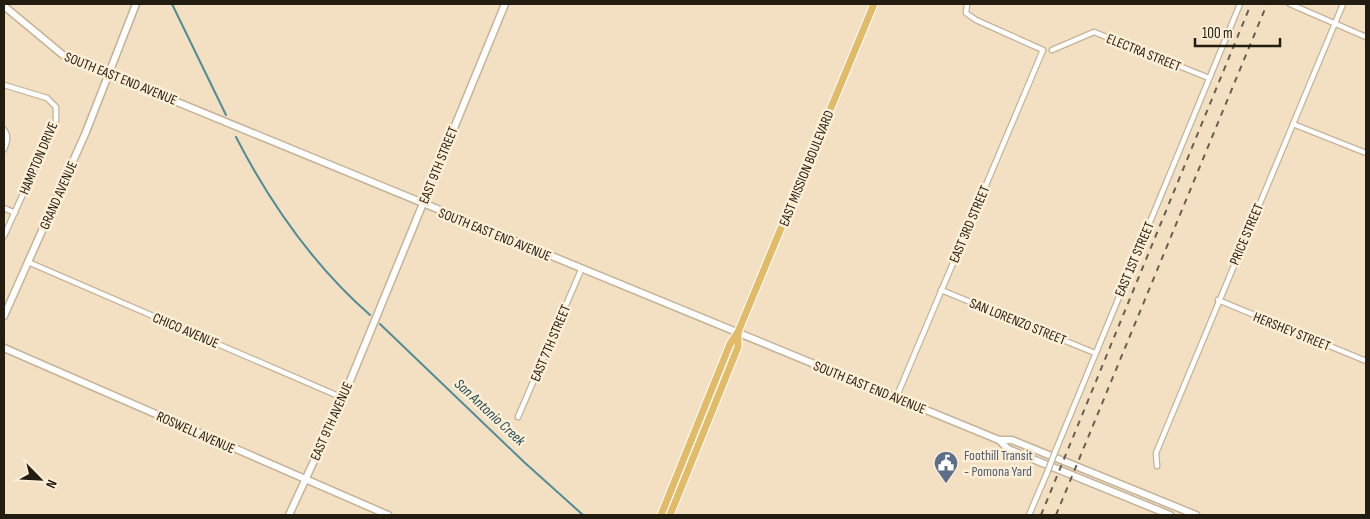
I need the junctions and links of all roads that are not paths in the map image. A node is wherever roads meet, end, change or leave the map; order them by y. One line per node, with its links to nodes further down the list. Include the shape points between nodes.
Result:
1 (136, 4): 12 (street, GRAND AVENUE)
2 (505, 4): 19 (street, EAST 9TH STREET)
3 (874, 4): 29 (main road, EAST MISSION BOULEVARD)
4 (967, 4): 25 (street, EAST 3RD STREET, via 966,13 976,20 1042,50)
5 (1240, 4): 13 (street, EAST 1ST STREET)
6 (1290, 4): 9 (street)
7 (1343, 4): 9 (street, PRICE STREET)
8 (4, 6): 12 (street, SOUTH EAST END AVENUE, via 63,56)
9 (1334, 23): 10 (street); 15 (street, PRICE STREET)
10 (1366, 37)
11 (1052, 50): 13 (street, ELECTRA STREET, via 1094,32)
12 (108, 72): 19 (street, SOUTH EAST END AVENUE); 23 (street, GRAND AVENUE, via 86,132)
13 (1209, 78): 31 (street, EAST 1ST STREET)
14 (4, 85): 21 (street, HAMPTON DRIVE, via 47,98 56,107 56,121)
15 (1293, 124): 18 (street); 26 (street, PRICE STREET)
16 (4, 130): 17 (street, via 7,133)
17 (4, 149)
18 (1366, 153)
19 (422, 204): 24 (street, SOUTH EAST END AVENUE); 28 (street, EAST 9TH STREET)
20 (4, 208): 21 (street)
21 (15, 213): 22 (street, HAMPTON DRIVE)
22 (4, 236)
23 (28, 262): 27 (street, GRAND AVENUE); 33 (street, CHICO AVENUE)
24 (581, 270): 29 (street, SOUTH EAST END AVENUE); 35 (street, EAST 7TH STREET)
25 (941, 290): 31 (street, SAN LORENZO STREET); 34 (street, EAST 3RD STREET)
26 (1218, 300): 32 (street, HERSHEY STREET); 37 (street, PRICE STREET, via 1156,453)
27 (4, 316)
28 (371, 326): 33 (street, EAST 9TH AVENUE)
29 (738, 332): 34 (street, SOUTH EAST END AVENUE); 41 (main road, EAST MISSION BOULEVARD, via 730,344); 42 (main road, EAST MISSION BOULEVARD, via 738,347)
30 (4, 348): 38 (street, ROSWELL AVENUE)
31 (1095, 353): 43 (street, EAST 1ST STREET, bridge)
32 (1366, 361)
33 (343, 398): 38 (street, EAST 9TH AVENUE)
34 (896, 398): 36 (street, SOUTH EAST END AVENUE)
35 (518, 417)
36 (999, 440): 44 (street, via 1008,449); 45 (street, via 1012,440)
37 (1157, 466)
38 (304, 480): 39 (street, EAST 9TH AVENUE); 40 (street, ROSWELL AVENUE)
39 (289, 515)
40 (388, 515)
41 (661, 515)
42 (670, 515)
43 (1029, 515)
44 (1170, 515)
45 (1196, 515)

